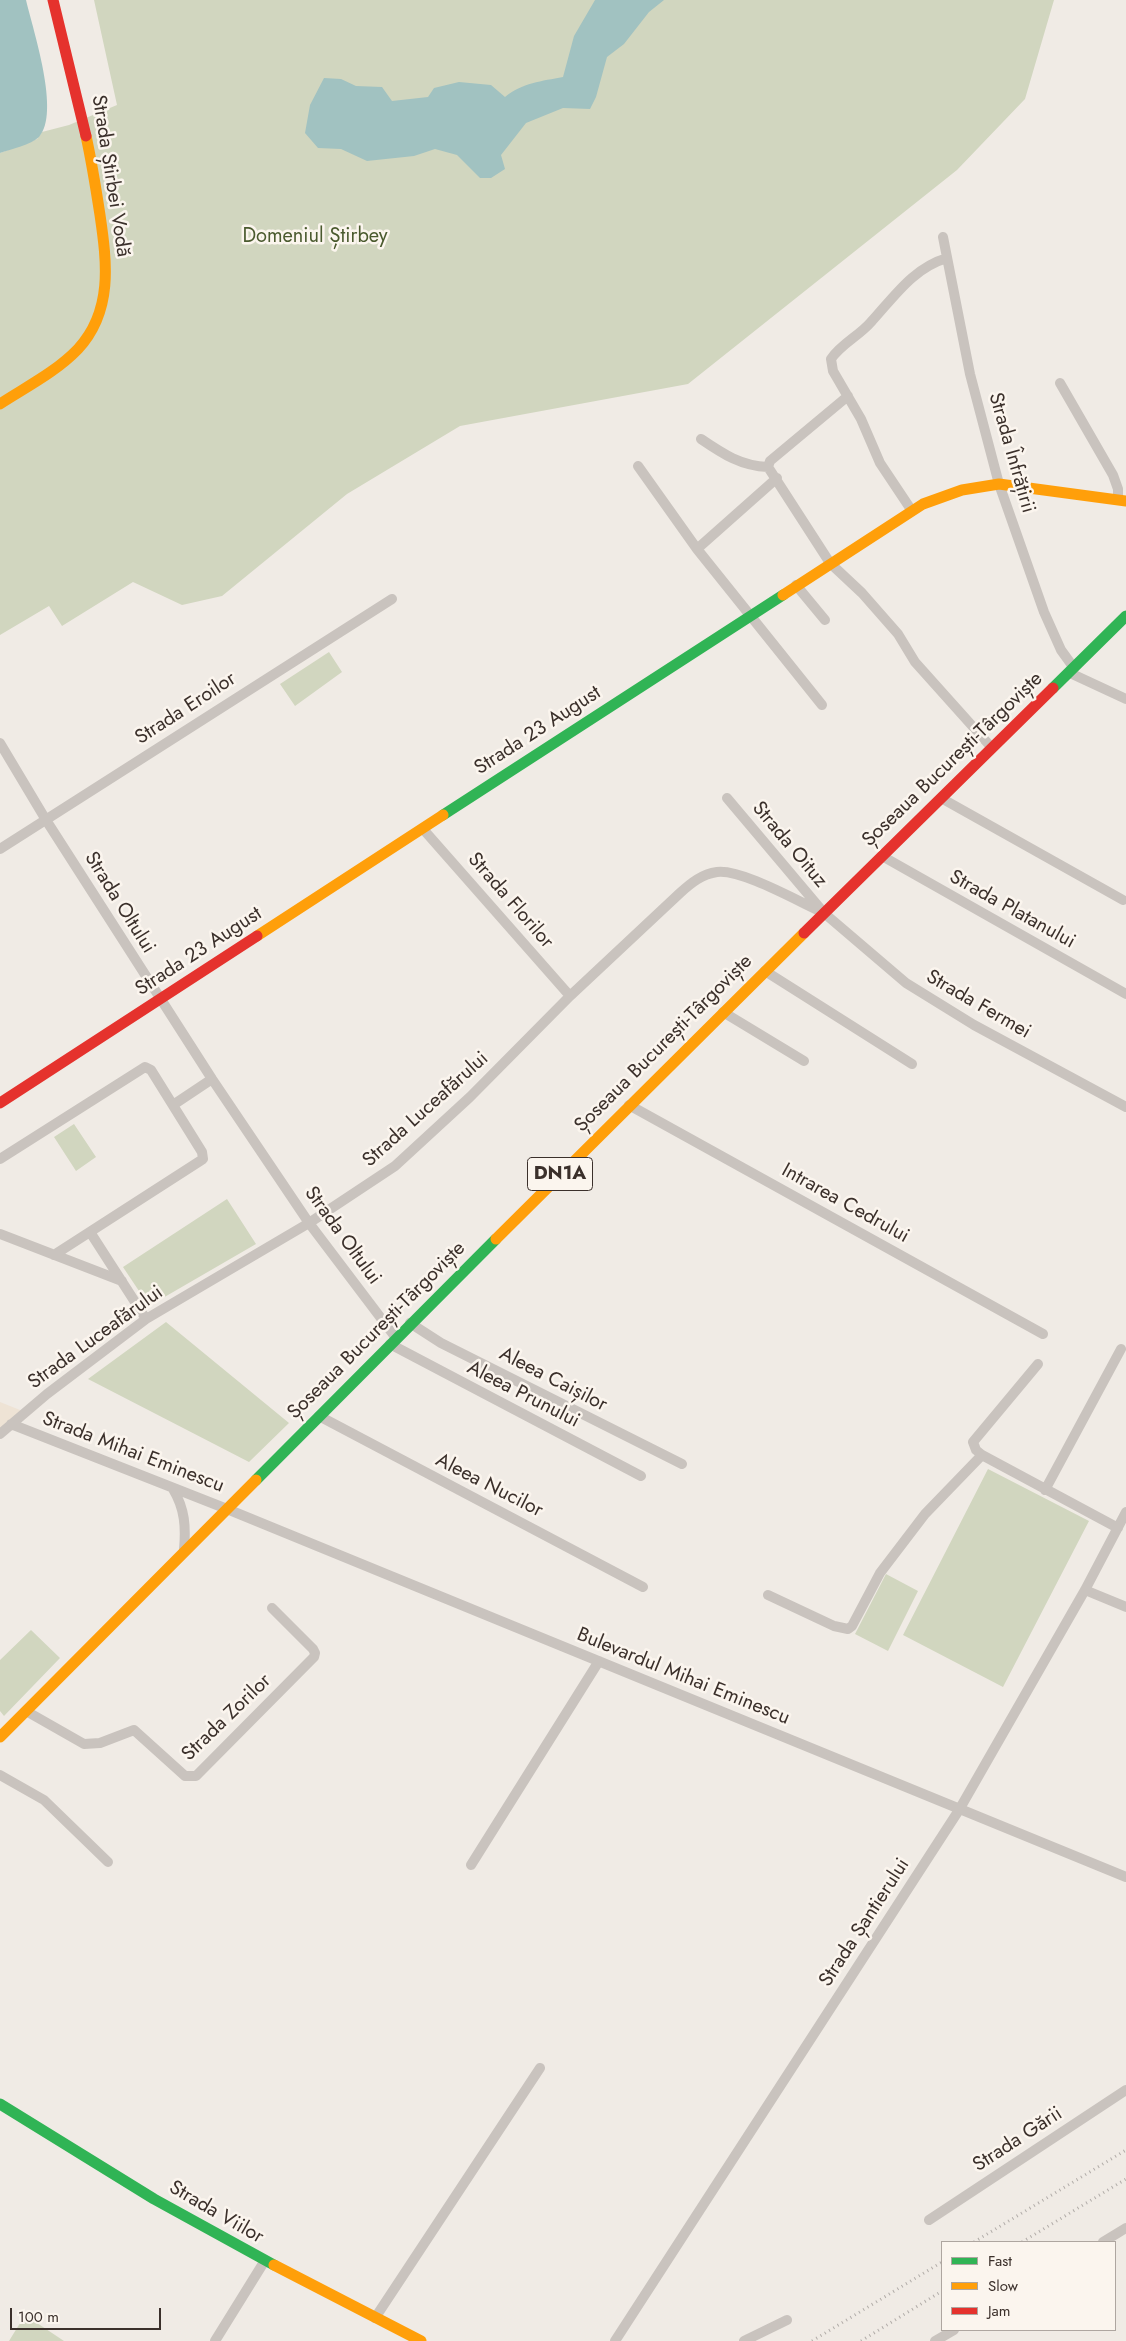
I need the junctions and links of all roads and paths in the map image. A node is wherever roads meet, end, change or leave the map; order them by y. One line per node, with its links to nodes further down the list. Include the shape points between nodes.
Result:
1 (53, 0): 6 (main road, Strada Știrbei Vodă, via 93,171 106,254 106,286 96,323 86,340 59,366)
2 (943, 237): 3 (street, Strada Înfrățirii)
3 (947, 258): 5 (street, via 927,266 894,293 871,323 834,354 830,364); 11 (street, Strada Înfrățirii, via 970,374)
4 (1060, 383): 12 (street, via 1113,474)
5 (848, 396): 9 (street, via 770,461); 13 (street, via 880,463)
6 (0, 404)
7 (701, 438): 9 (street, via 726,456 750,466)
8 (638, 466): 14 (street)
9 (768, 467): 10 (street)
10 (777, 478): 14 (street); 15 (street)
11 (999, 484): 12 (main road, Strada 23 August); 13 (main road, Strada 23 August, via 943,496); 21 (street, Strada Înfrățirii, via 1044,612)
12 (1122, 500)
13 (912, 511): 15 (main road, Strada 23 August)
14 (698, 549): 18 (street)
15 (830, 563): 16 (main road, Strada 23 August); 25 (street, via 898,634 915,662)
16 (796, 585): 18 (main road, Strada 23 August); 20 (street)
17 (392, 598): 28 (street, Strada Eroilor)
18 (749, 616): 23 (street, via 761,626); 29 (main road, Strada 23 August)
19 (1126, 616): 21 (main road, Șoseaua București-Târgoviște / DN1A)
20 (825, 620)
21 (1072, 671): 22 (street, Strada Înfrățirii); 25 (main road, Șoseaua București-Târgoviște / DN1A)
22 (1126, 699)
23 (822, 705)
24 (0, 743): 28 (street, Strada Oltului)
25 (992, 748): 27 (main road, Șoseaua București-Târgoviște / DN1A)
26 (727, 798): 33 (street, Strada Oituz)
27 (941, 798): 31 (main road, Șoseaua București-Târgoviște / DN1A); 32 (street)
28 (46, 820): 30 (street, Strada Eroilor); 37 (street, Strada Oltului)
29 (423, 829): 36 (street, Strada Florilor); 37 (main road, Strada 23 August)
30 (0, 849)
31 (882, 856): 33 (main road, Șoseaua București-Târgoviște / DN1A); 35 (street, Strada Platanului)
32 (1123, 900)
33 (824, 914): 34 (main road, Șoseaua București-Târgoviște / DN1A); 36 (street, Strada Luceafărului, via 740,874 708,874 680,893); 45 (street, Strada Fermei, via 884,966 936,1003)
34 (765, 970): 38 (main road, Șoseaua București-Târgoviște / DN1A); 40 (street)
35 (1126, 994)
36 (570, 996): 47 (street, Strada Luceafărului, via 406,1156 374,1182)
37 (160, 1000): 41 (street, Strada Oltului); 42 (main road, Strada 23 August)
38 (723, 1012): 39 (street); 44 (main road, Șoseaua București-Târgoviște / DN1A)
39 (804, 1061)
40 (912, 1064)
41 (212, 1079): 43 (street); 47 (street, Strada Oltului)
42 (0, 1103)
43 (173, 1105): 46 (street, via 151,1070 143,1068); 48 (street, via 202,1152 203,1159)
44 (629, 1105): 53 (main road, Șoseaua București-Târgoviște / DN1A); 54 (street, Intrarea Cedrului)
45 (1126, 1107)
46 (0, 1159)
47 (309, 1223): 52 (street, Strada Luceafărului); 55 (street, Strada Oltului)
48 (90, 1232): 50 (street); 51 (street)
49 (0, 1234): 50 (street)
50 (54, 1255): 51 (street)
51 (122, 1281): 52 (street)
52 (146, 1319): 59 (street, Strada Luceafărului)
53 (410, 1323): 55 (main road, Șoseaua București-Târgoviște / DN1A); 62 (street, Aleea Caișilor, via 441,1344)
54 (1043, 1334)
55 (393, 1341): 58 (main road, Șoseaua București-Târgoviște / DN1A); 63 (street, Aleea Prunului)
56 (1121, 1349): 65 (street)
57 (1038, 1364): 61 (street, via 973,1442)
58 (319, 1416): 66 (main road, Șoseaua București-Târgoviște / DN1A); 70 (street, Aleea Nucilor)
59 (12, 1424): 60 (street, Strada Mihai Eminescu); 64 (street, Strada Mihai Eminescu)
60 (0, 1434)
61 (982, 1455): 65 (street); 72 (street, via 925,1514 886,1565 848,1629 834,1626)
62 (682, 1464)
63 (641, 1476)
64 (173, 1489): 66 (street, Strada Mihai Eminescu); 69 (street, via 184,1516)
65 (1045, 1490): 68 (street)
66 (227, 1509): 69 (main road, Șoseaua București-Târgoviște / DN1A); 75 (street, Bulevardul Mihai Eminescu)
67 (1126, 1512): 68 (street, Strada Șantierului)
68 (1118, 1528): 71 (street, Strada Șantierului)
69 (184, 1550): 76 (main road, Șoseaua București-Târgoviște / DN1A)
70 (643, 1587)
71 (1084, 1590): 73 (street); 79 (street, Strada Șantierului)
72 (768, 1595)
73 (1126, 1607)
74 (272, 1608): 76 (street, Strada Zorilor, via 313,1649 314,1657 196,1776 185,1776 138,1732 130,1730 100,1743 84,1744)
75 (598, 1661): 79 (street, Bulevardul Mihai Eminescu); 81 (street)
76 (26, 1711): 77 (main road, Șoseaua București-Târgoviște / DN1A)
77 (0, 1737)
78 (0, 1775): 80 (street, via 44,1800)
79 (959, 1810): 82 (street, Bulevardul Mihai Eminescu); 95 (street, Strada Șantierului)
80 (108, 1862)
81 (471, 1865)
82 (1126, 1877)
83 (540, 2068): 90 (street)
84 (1126, 2090): 86 (street, Strada Gării)
85 (0, 2104): 89 (main road, Strada Viilor, via 136,2189)
86 (929, 2220)
87 (1126, 2228): 88 (street)
88 (1105, 2241)
89 (264, 2262): 90 (main road, Strada Viilor); 93 (street)
90 (375, 2318): 94 (main road, Strada Viilor)
91 (787, 2320): 96 (street)
92 (952, 2331): 97 (street)
93 (215, 2341)
94 (421, 2341)
95 (616, 2341)
96 (744, 2341)
97 (935, 2341)

